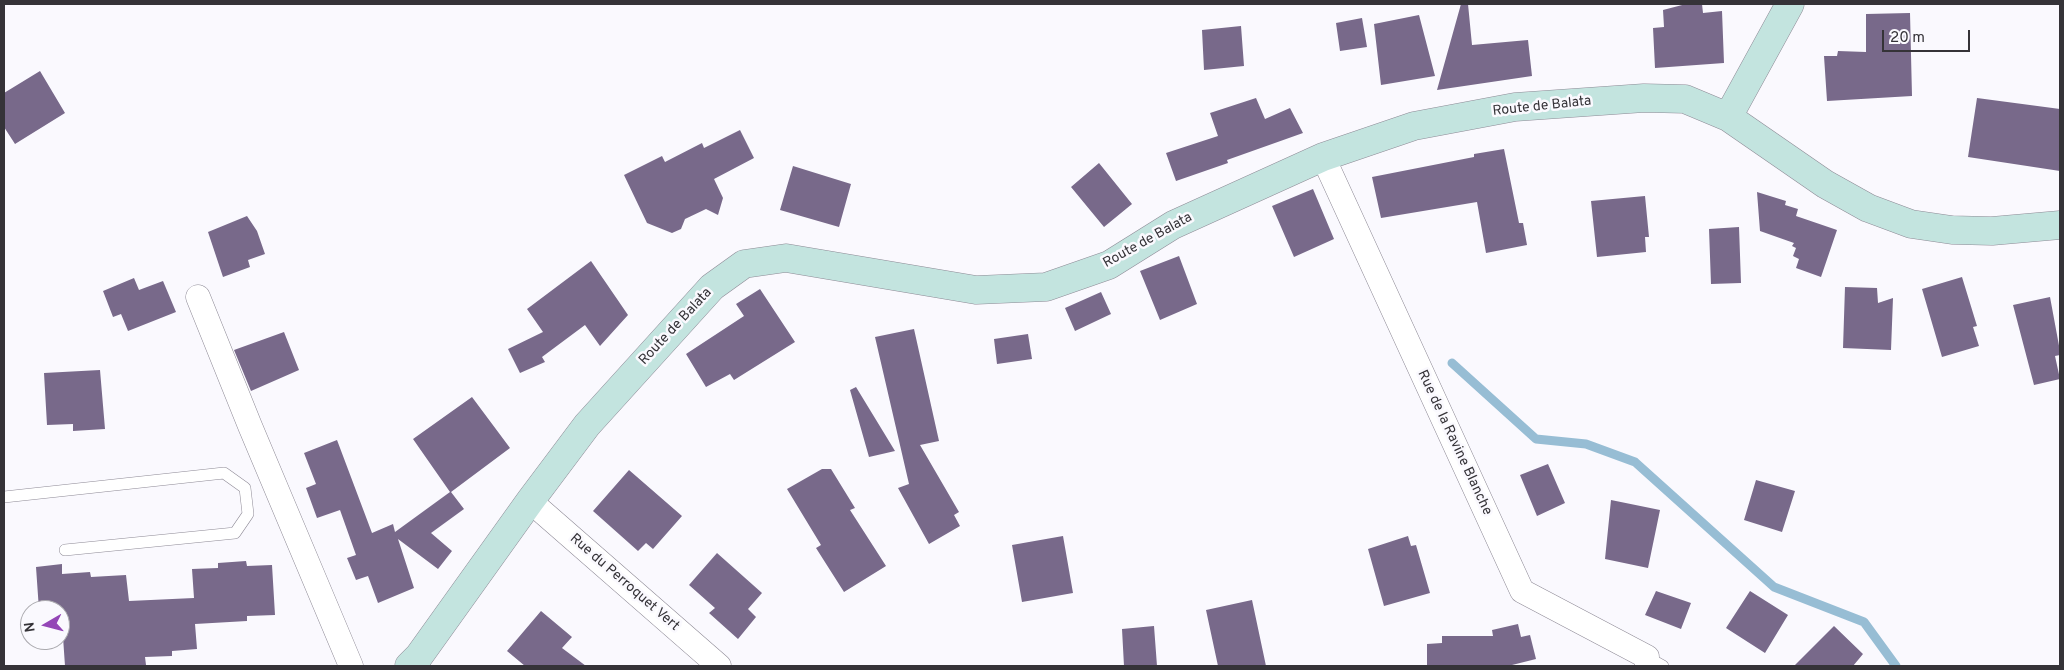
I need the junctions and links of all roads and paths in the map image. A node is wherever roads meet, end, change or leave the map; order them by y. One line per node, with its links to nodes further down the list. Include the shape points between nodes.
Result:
1 (1790, 4): 2 (main road)
2 (1728, 117): 3 (main road, Route de Balata, via 1685,99 1644,98 1515,107 1414,126); 4 (main road, Route de Balata, via 1825,184 1868,208 1911,224 1992,231)
3 (1323, 158): 7 (main road, Route de Balata, via 1172,226 1109,265 1046,287 976,290 786,258 744,264 712,287 586,425); 9 (street, Rue de la Ravine Blanche, via 1522,591)
4 (2060, 225)
5 (198, 298): 10 (street)
6 (4, 497): 8 (lane, via 224,473 245,488 248,514 235,533)
7 (530, 501): 11 (main road, Route de Balata); 12 (street, Rue du Perroquet Vert)
8 (65, 550)
9 (1652, 663)
10 (351, 666)
11 (409, 666)
12 (719, 666)

